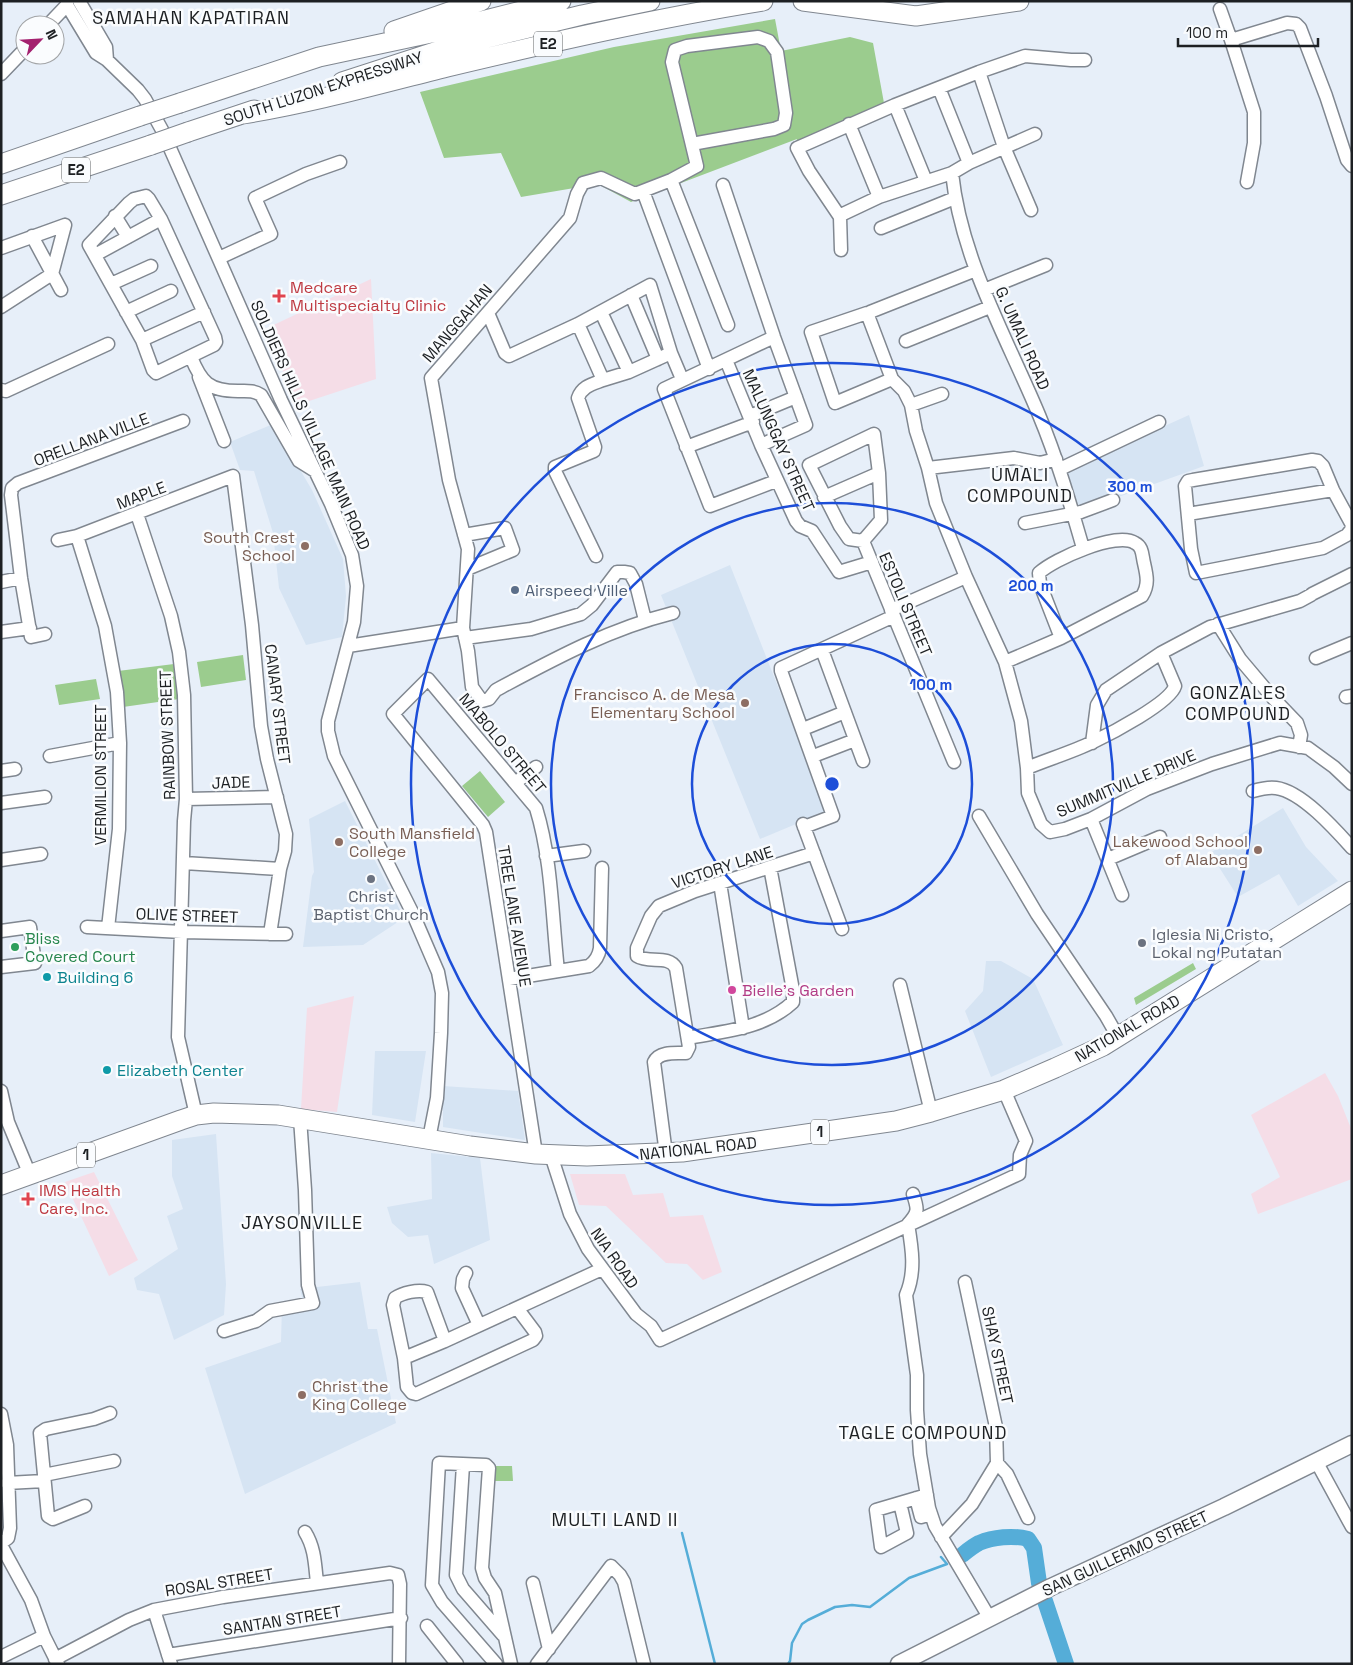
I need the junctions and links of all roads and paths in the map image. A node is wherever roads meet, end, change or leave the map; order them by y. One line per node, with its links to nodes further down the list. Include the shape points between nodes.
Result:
1 (480, 1): 11 (highway, E2)
2 (561, 1): 11 (highway, SOUTH LUZON EXPRESSWAY / E2)
3 (650, 1): 18 (highway, SOUTH LUZON EXPRESSWAY / E2, via 450,47)
4 (763, 1): 18 (highway, E2, via 614,29 335,96)
5 (803, 1): 6 (highway, via 916,16)
6 (1019, 1)
7 (71, 2): 9 (street); 46 (street, SOLDIERS HILLS VILLAGE MAIN ROAD, via 96,53 138,90 153,112)
8 (1220, 9): 10 (street)
9 (58, 15)
10 (1231, 40): 26 (street, via 1286,23 1300,28); 30 (street, via 1254,112 1254,143)
11 (319, 57): 25 (highway, SOUTH LUZON EXPRESSWAY / E2, bridge)
12 (15, 59): 15 (street)
13 (1086, 60): 14 (street, via 1024,56)
14 (979, 72): 16 (street); 22 (street)
15 (1, 74)
16 (939, 88): 17 (street); 24 (street)
17 (895, 105): 19 (street); 29 (street)
18 (243, 114): 33 (highway, SOUTH LUZON EXPRESSWAY / E2, bridge)
19 (850, 124): 34 (street); 38 (street, via 797,148)
20 (1035, 134): 22 (street)
21 (692, 144): 21 (street, via 672,62 675,50 758,37 769,41 776,52 786,113 784,125); 28 (street, via 697,166)
22 (1004, 146): 24 (street); 36 (street)
23 (340, 162): 46 (street, via 255,198 271,234)
24 (969, 163): 27 (street)
25 (1, 164)
26 (1351, 165)
27 (952, 173): 29 (street); 35 (street, G. UMALI ROAD)
28 (671, 180): 32 (street); 64 (street)
29 (926, 181): 34 (street)
30 (1247, 182)
31 (723, 185): 65 (street)
32 (644, 191): 62 (street, MANGGAHAN, via 635,194 601,178 583,183 570,218); 73 (street)
33 (1, 195)
34 (879, 197): 38 (street)
35 (954, 198): 40 (street); 49 (street, G. UMALI ROAD)
36 (1031, 210)
37 (115, 216): 39 (street, via 134,199 146,196); 42 (street); 45 (street, via 91,242 90,248)
38 (840, 217): 44 (street)
39 (161, 220): 42 (street); 59 (street)
40 (881, 228)
41 (32, 236): 43 (street); 50 (street); 50 (street, via 66,225)
42 (128, 237): 45 (street)
43 (1, 248)
44 (841, 250)
45 (95, 256): 51 (street)
46 (219, 258): 91 (street, SOLDIERS HILLS VILLAGE MAIN ROAD)
47 (1046, 265): 53 (street)
48 (151, 266): 51 (street)
49 (976, 270): 53 (street, G. UMALI ROAD); 61 (street)
50 (52, 274): 52 (street); 56 (street)
51 (111, 284): 58 (street)
52 (61, 290)
53 (984, 290): 57 (street, G. UMALI ROAD)
54 (171, 291): 58 (street)
55 (632, 296): 60 (street); 69 (street, via 650,285); 71 (street)
56 (1, 307)
57 (990, 307): 67 (street); 89 (street, G. UMALI ROAD, via 1040,416)
58 (126, 312): 66 (street)
59 (204, 312): 66 (street); 70 (street, via 216,342)
60 (601, 312): 63 (street); 74 (street)
61 (870, 312)
62 (488, 313): 63 (street, via 509,356); 103 (street, MANGGAHAN, via 431,378 449,480)
63 (578, 324): 78 (street)
64 (728, 324)
65 (774, 337): 72 (street); 81 (street)
66 (142, 340): 70 (street, via 155,373)
67 (906, 341)
68 (108, 344): 79 (street)
69 (672, 353): 71 (street); 76 (street)
70 (191, 357): 75 (street)
71 (658, 359): 74 (street)
72 (726, 360): 73 (street); 83 (street, MALUNGGAY STREET)
73 (709, 369): 76 (street)
74 (629, 372): 78 (street)
75 (198, 375): 86 (street); 91 (street, via 222,391 254,391 261,395 299,460)
76 (682, 379): 88 (street, via 664,389)
77 (892, 379): 77 (street, via 835,403 811,332 867,313); 82 (street, via 904,391)
78 (604, 380): 108 (street, via 584,388 578,398 594,451 555,471)
79 (1, 390)
80 (942, 394): 82 (street)
81 (796, 397): 83 (street); 87 (street, via 806,425)
82 (911, 405): 90 (street, SUMMITVILLE DRIVE)
83 (751, 419): 87 (street, MALUNGGAY STREET); 88 (street)
84 (183, 421): 112 (street, ORELLANA VILLE, via 12,488)
85 (1159, 422): 89 (street)
86 (224, 441)
87 (761, 445): 94 (street, MALUNGGAY STREET)
88 (686, 446): 94 (street, via 710,506)
89 (1058, 464): 90 (street, via 1014,458); 98 (street, G. UMALI ROAD)
90 (928, 468): 113 (street, SUMMITVILLE DRIVE, via 936,503)
91 (316, 471): 125 (street, SOLDIERS HILLS VILLAGE MAIN ROAD, via 347,541 355,569 356,602)
92 (879, 473): 96 (street); 96 (street, via 874,434 809,465); 106 (street, via 881,520)
93 (233, 476): 99 (street, MAPLE); 149 (street, CANARY STREET, via 261,726)
94 (776, 481): 109 (street, MALUNGGAY STREET, via 796,521 812,530 839,572)
95 (1333, 490): 100 (street); 100 (street, via 1323,466 1312,460 1188,481 1185,486); 101 (street)
96 (824, 497): 106 (street, via 849,539)
97 (1112, 500): 98 (street)
98 (1073, 513): 102 (street); 107 (street, G. UMALI ROAD)
99 (138, 514): 104 (street, MAPLE); 150 (street, RAINBOW STREET, via 171,616 179,652 184,695)
100 (1188, 514): 101 (street, via 1196,573 1323,548 1347,535 1351,530)
101 (1350, 520)
102 (1026, 523)
103 (464, 535): 110 (street, MANGGAHAN, via 468,549); 110 (street, via 505,528 512,550)
104 (76, 536): 105 (street, MAPLE); 135 (street, VERMILION STREET, via 105,626 117,692)
105 (58, 540)
106 (863, 542): 109 (street, ESTOLI STREET)
107 (1083, 548): 123 (street, via 1039,573 1040,584); 123 (street, via 1124,539 1134,542 1141,547 1148,579 1146,589 1142,596)
108 (596, 556)
109 (872, 562): 116 (street, ESTOLI STREET)
110 (467, 569): 121 (street, MANGGAHAN)
111 (1352, 574): 118 (street, via 1300,600)
112 (21, 578): 114 (street); 119 (street)
113 (966, 578): 116 (street); 129 (street, SUMMITVILLE DRIVE)
114 (1, 582)
115 (673, 613): 117 (street)
116 (893, 613): 126 (street); 140 (street, ESTOLI STREET)
117 (645, 620): 121 (street, via 630,573 617,572 581,614 532,630); 121 (street, MANGGAHAN, via 575,648 496,690 485,701 472,687)
118 (1218, 624): 127 (street); 136 (street, via 1240,658 1297,723)
119 (30, 628): 120 (street); 122 (street, via 31,636)
120 (1, 632)
121 (464, 633): 125 (street)
122 (45, 634)
123 (1061, 638): 129 (street)
124 (1352, 643): 128 (street)
125 (348, 646): 188 (street, SOLDIERS HILLS VILLAGE MAIN ROAD, via 328,721 330,744 430,950 442,993 436,1098)
126 (822, 650): 130 (street); 158 (street, via 784,666 780,671 834,816 803,826)
127 (1161, 654): 134 (street, via 1106,690 1097,705); 134 (street, via 1175,686 1170,696)
128 (1316, 658)
129 (1005, 662): 142 (street, SUMMITVILLE DRIVE, via 1021,721)
130 (844, 712): 132 (street); 133 (street)
131 (393, 714): 145 (street, MABOLO STREET, via 428,679); 178 (street, TREE LANE AVENUE, via 486,832)
132 (808, 727)
133 (855, 740): 137 (street); 139 (street)
134 (1092, 742): 142 (street)
135 (120, 743): 138 (street); 170 (street, VERMILION STREET, via 119,829)
136 (1300, 747): 146 (street, SUMMITVILLE DRIVE, via 1308,748); 153 (street, SUMMITVILLE DRIVE, via 1280,743 1212,764 1147,789)
137 (816, 755)
138 (50, 756)
139 (863, 761)
140 (954, 762)
141 (536, 766): 145 (street)
142 (1027, 768): 153 (street, SUMMITVILLE DRIVE, via 1028,793 1041,824 1050,832)
143 (15, 769): 144 (street)
144 (1, 772)
145 (516, 783): 159 (street, MABOLO STREET, via 536,808)
146 (1352, 784)
147 (1253, 791): 155 (street, via 1274,787 1294,795)
148 (45, 797): 151 (street)
149 (277, 797): 150 (street, JADE); 165 (street, CANARY STREET, via 286,834)
150 (186, 799): 162 (street, RAINBOW STREET)
151 (1, 803)
152 (979, 816): 181 (street)
153 (1091, 819): 160 (street)
154 (1160, 837): 160 (street)
155 (1352, 848)
156 (584, 851): 159 (street)
157 (41, 854): 161 (street)
158 (814, 854): 163 (street, VICTORY LANE); 171 (street)
159 (546, 856): 177 (street, MABOLO STREET)
160 (1108, 859): 168 (street)
161 (1, 860)
162 (184, 863): 165 (street); 173 (street, RAINBOW STREET)
163 (770, 867): 166 (street, VICTORY LANE); 180 (street, via 793,1002 758,1024)
164 (602, 868): 177 (street, via 599,954 589,966)
165 (280, 869): 174 (street, CANARY STREET)
166 (720, 883): 180 (street); 182 (street, VICTORY LANE, via 659,906 637,948 637,956 645,960 674,964)
167 (1352, 891): 181 (highway, NATIONAL ROAD / 1)
168 (1122, 894)
169 (87, 927): 170 (street, OLIVE STREET)
170 (108, 928): 173 (street, OLIVE STREET)
171 (842, 929)
172 (1, 932): 176 (street, via 30,927 35,963)
173 (182, 932): 174 (street, OLIVE STREET); 186 (street, RAINBOW STREET, via 178,1037)
174 (270, 934): 175 (street, OLIVE STREET)
175 (286, 934)
176 (1, 968)
177 (558, 971): 178 (street)
178 (509, 979): 189 (street, TREE LANE AVENUE)
179 (900, 985): 185 (street)
180 (743, 1028): 182 (street)
181 (1118, 1037): 183 (highway, NATIONAL ROAD / 1)
182 (688, 1038): 190 (street, via 688,1052 661,1054 654,1062)
183 (1004, 1090): 185 (highway, NATIONAL ROAD / 1); 194 (street, via 1026,1141 1020,1155 1019,1174)
184 (1, 1091): 191 (street, via 8,1122)
185 (931, 1112): 190 (highway, NATIONAL ROAD / 1, via 875,1124)
186 (196, 1115): 187 (highway, NATIONAL ROAD / 1, via 233,1113); 191 (highway, NATIONAL ROAD / 1)
187 (300, 1118): 188 (highway, NATIONAL ROAD / 1); 200 (street, via 308,1285 313,1303 270,1311 256,1321)
188 (429, 1139): 189 (highway, NATIONAL ROAD / 1)
189 (544, 1154): 190 (highway, NATIONAL ROAD / 1); 195 (street, NIA ROAD, via 577,1231)
190 (666, 1154)
191 (34, 1174): 192 (highway, NATIONAL ROAD / 1)
192 (1, 1186)
193 (912, 1194): 194 (street, via 918,1209)
194 (908, 1224): 195 (street, NIA ROAD, via 660,1340); 212 (street, via 913,1266 906,1295 916,1366)
195 (602, 1269): 198 (street)
196 (466, 1273): 199 (street, via 462,1288)
197 (965, 1282): 208 (street, SHAY STREET, via 996,1427)
198 (517, 1308): 199 (street); 202 (street, via 536,1336 533,1340 424,1391 416,1394 407,1387)
199 (478, 1325): 201 (street)
200 (224, 1331)
201 (445, 1341): 202 (street); 202 (street, via 427,1292 400,1295 393,1305)
202 (404, 1358)
203 (110, 1413): 210 (street, via 41,1431)
204 (1, 1414): 211 (street, via 7,1445)
205 (1352, 1444): 207 (main road, SAN GUILLERMO STREET)
206 (114, 1460): 210 (street)
207 (1316, 1461): 216 (street); 223 (main road, SAN GUILLERMO STREET)
208 (997, 1463): 215 (street, via 1007,1474); 218 (street, via 972,1504)
209 (463, 1464): 226 (street, via 457,1579); 226 (street, via 486,1465 489,1468 482,1568 495,1593); 234 (street, via 440,1462 438,1465 432,1585 442,1602)
210 (44, 1478): 211 (street); 214 (street, via 50,1518)
211 (7, 1483): 219 (street, via 10,1528 8,1538)
212 (921, 1497): 213 (street); 218 (street)
213 (900, 1503)
214 (85, 1506)
215 (1028, 1518)
216 (1352, 1526)
217 (305, 1532): 220 (street, via 312,1545)
218 (941, 1537): 223 (street)
219 (1, 1544): 227 (street, via 31,1600)
220 (317, 1583): 222 (street, ROSAL STREET); 224 (street, ROSAL STREET, via 390,1573 398,1575)
221 (533, 1583): 228 (street)
222 (154, 1610): 230 (street); 231 (street, ROSAL STREET, via 129,1620)
223 (989, 1617): 238 (main road, SAN GUILLERMO STREET)
224 (401, 1618): 230 (street, SANTAN STREET); 232 (street)
225 (427, 1626): 233 (street)
226 (504, 1636): 235 (street)
227 (38, 1639): 229 (street); 231 (street)
228 (549, 1649): 236 (street); 237 (street, via 611,1566 624,1582)
229 (1, 1657)
230 (170, 1659)
231 (57, 1661)
232 (399, 1664)
233 (457, 1664)
234 (496, 1664)
235 (511, 1664)
236 (537, 1664)
237 (644, 1664)
238 (899, 1664)

